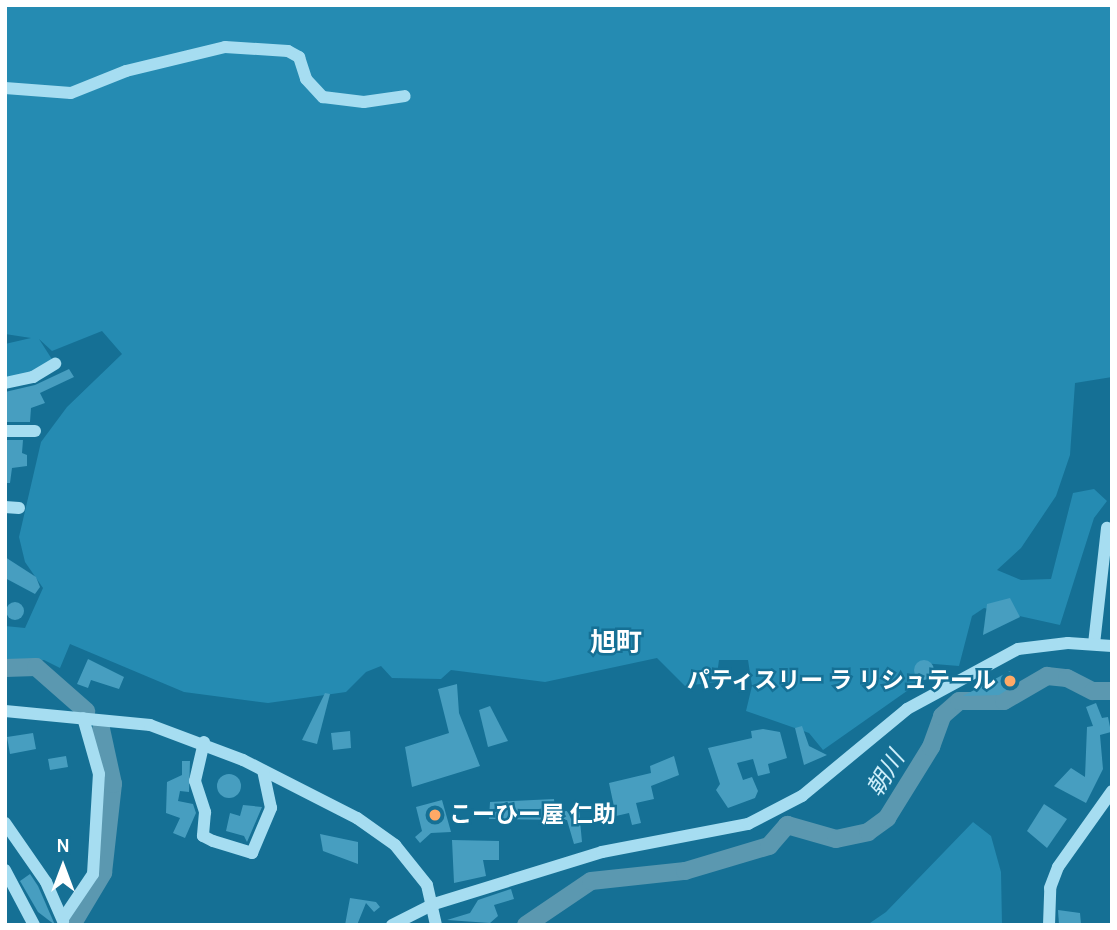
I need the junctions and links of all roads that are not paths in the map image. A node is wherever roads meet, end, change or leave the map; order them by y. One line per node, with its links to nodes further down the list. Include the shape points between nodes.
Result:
1 (5, 88): 2 (street, via 71,93 126,71 225,47 289,51 299,57 306,79 323,97 364,102)
2 (405, 96)
3 (55, 364): 4 (street, via 33,377)
4 (5, 383)
5 (5, 430): 6 (street)
6 (35, 431)
7 (5, 507): 8 (street)
8 (19, 508)
9 (1107, 528): 10 (street)
10 (1107, 575): 11 (street)
11 (1094, 644): 12 (street); 20 (street, via 1018,649 907,709 802,796 748,824 602,852)
12 (1112, 646)
13 (5, 711): 14 (street)
14 (83, 718): 15 (street, via 150,725); 21 (street, via 99,774 93,874)
15 (204, 742): 16 (street); 16 (street, via 195,780 205,812 203,835 213,841 252,853 271,808)
16 (263, 771): 20 (street, via 384,836 418,870)
17 (1112, 791): 25 (street, via 1058,867 1050,888)
18 (5, 823): 21 (street)
19 (5, 870): 22 (street)
20 (434, 904): 23 (street); 24 (street)
21 (63, 921)
22 (34, 925)
23 (392, 925)
24 (436, 925)
25 (1049, 925)

